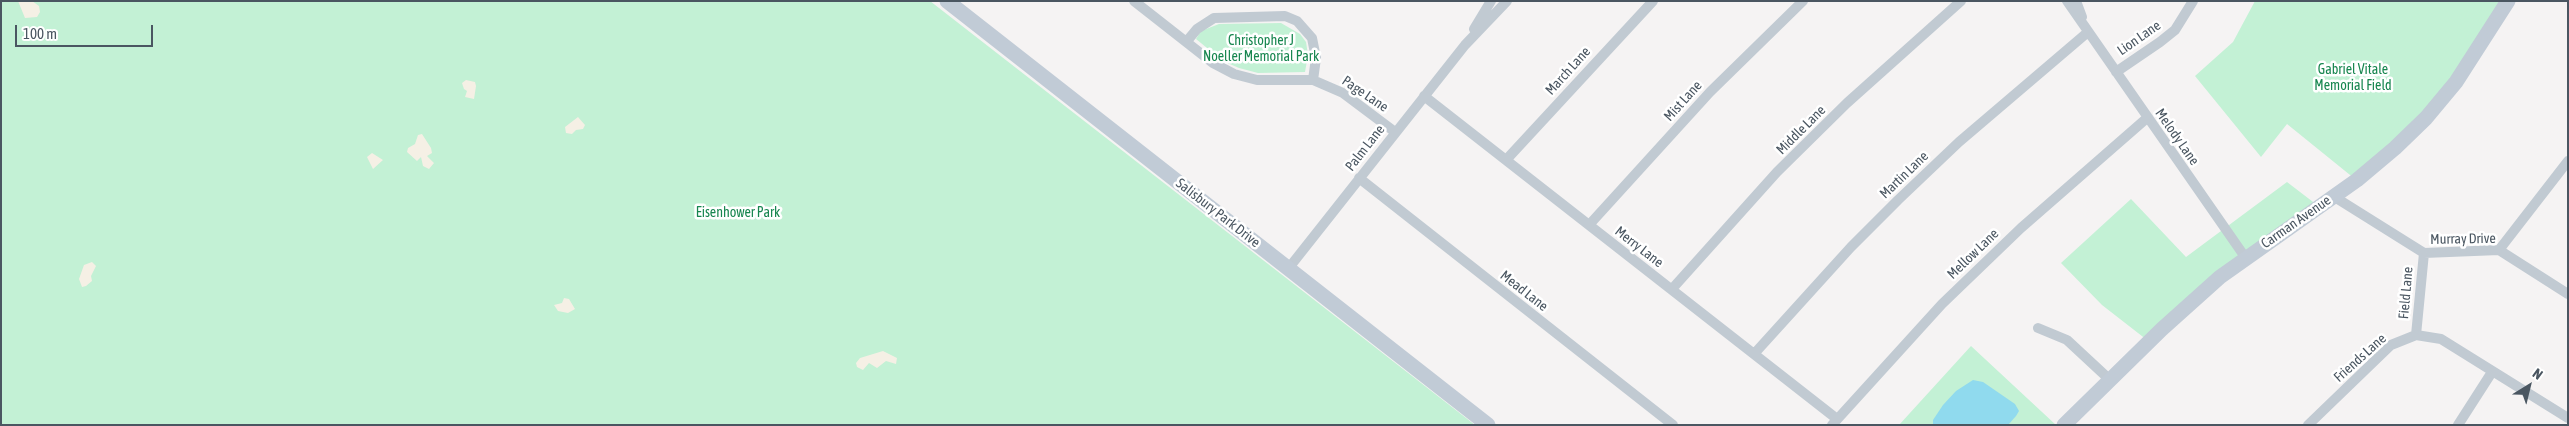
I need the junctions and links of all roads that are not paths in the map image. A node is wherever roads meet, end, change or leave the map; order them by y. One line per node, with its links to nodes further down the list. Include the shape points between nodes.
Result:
1 (948, 1): 28 (main road, Salisbury Park Drive)
2 (1134, 1): 13 (street, Page Lane)
3 (1491, 1): 14 (street, Palm Lane)
4 (1507, 1): 14 (street, Palm Lane)
5 (1652, 1): 20 (street, March Lane)
6 (1803, 1): 24 (street, Mist Lane, via 1710,92)
7 (1961, 1): 29 (street, Middle Lane, via 1867,84 1784,165)
8 (2067, 1): 12 (street, Melody Lane)
9 (2076, 1): 12 (street, Melody Lane)
10 (2193, 1): 15 (street, Lion Lane, via 2174,30)
11 (2508, 1): 23 (main road, Carman Avenue, via 2456,82 2426,118 2357,180)
12 (2088, 32): 15 (street, Melody Lane); 33 (street, Martin Lane, via 1959,142 1898,200)
13 (1187, 41): 16 (street, Page Lane, via 1213,63 1234,74 1257,80); 16 (street, via 1197,29 1214,18 1285,16 1297,21 1312,38 1316,58)
14 (1465, 45): 17 (street, Palm Lane)
15 (2116, 72): 18 (street, Melody Lane)
16 (1313, 80): 19 (street, Page Lane, via 1343,93)
17 (1424, 96): 19 (street, Palm Lane); 20 (street, Merry Lane)
18 (2147, 118): 27 (street, Melody Lane); 37 (street, Mellow Lane, via 2021,228 1942,304)
19 (1395, 132): 22 (street, Palm Lane)
20 (1506, 160): 24 (street, Merry Lane)
21 (2568, 161): 25 (street)
22 (1359, 178): 28 (street, Palm Lane); 39 (street, Mead Lane)
23 (2332, 196): 26 (street, Murray Drive); 27 (main road, Carman Avenue)
24 (1589, 225): 29 (street, Merry Lane)
25 (2499, 250): 26 (street, Murray Drive); 30 (street, Murray Drive)
26 (2424, 253): 32 (street, Field Lane)
27 (2245, 257): 35 (main road, Carman Avenue, via 2200,294)
28 (1288, 269): 38 (main road, Salisbury Park Drive)
29 (1672, 290): 33 (street, Merry Lane)
30 (2568, 294)
31 (2038, 328): 35 (street, via 2067,340)
32 (2416, 335): 34 (street, via 2441,339); 41 (street, Friends Lane, via 2391,345)
33 (1754, 354): 37 (street, Merry Lane)
34 (2492, 372): 36 (street); 42 (street)
35 (2109, 380): 40 (main road, Carman Avenue)
36 (2568, 418)
37 (1835, 422)
38 (1488, 425)
39 (1673, 425)
40 (2064, 425)
41 (2308, 425)
42 (2458, 425)

